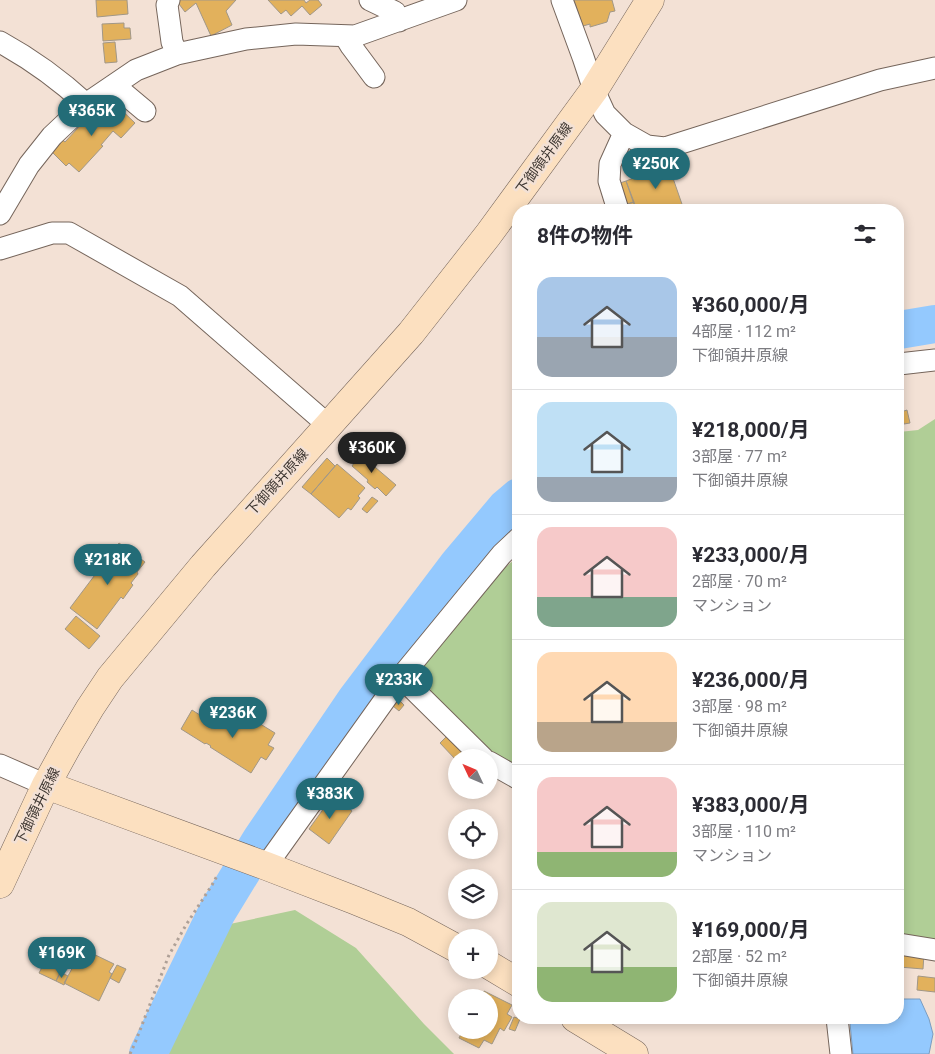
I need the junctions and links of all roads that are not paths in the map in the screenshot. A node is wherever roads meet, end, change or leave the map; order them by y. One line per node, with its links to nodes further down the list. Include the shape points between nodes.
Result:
1 (169, 0): 9 (street, via 172,42)
2 (370, 0): 6 (street, via 395,12)
3 (456, 0): 6 (street)
4 (562, 0): 13 (street)
5 (650, 0): 13 (main road, 下御領井原線)
6 (399, 21): 7 (street, via 355,36)
7 (345, 36): 9 (street, via 296,34 246,39); 11 (street)
8 (0, 42): 14 (street, via 66,86)
9 (177, 54): 12 (street, via 136,70)
10 (935, 68): 16 (street, via 880,80 665,148 646,146)
11 (374, 77)
12 (114, 85): 14 (street); 15 (street)
13 (594, 90): 16 (street, via 605,114); 22 (main road, 下御領井原線, via 488,235 411,333)
14 (86, 104): 18 (street, via 52,136 29,165)
15 (145, 112)
16 (624, 134): 17 (street, via 610,164 609,181)
17 (616, 204)
18 (0, 214)
19 (0, 249): 22 (street, via 52,233 68,234 180,296)
20 (935, 360): 21 (street)
21 (904, 363)
22 (328, 425): 29 (main road, 下御領井原線, via 110,678)
23 (512, 545): 24 (street)
24 (401, 677): 25 (street); 30 (street)
25 (474, 749)
26 (0, 765): 29 (street)
27 (498, 767): 28 (street)
28 (512, 775)
29 (46, 785): 30 (main road); 31 (main road, 下御領井原線)
30 (260, 864): 32 (main road, via 408,922)
31 (0, 884)
32 (448, 944)
33 (904, 945): 34 (street)
34 (935, 950)
35 (498, 970): 36 (main road)
36 (512, 979)
37 (585, 1024): 39 (main road)
38 (838, 1024): 40 (street)
39 (634, 1054)
40 (841, 1054)

